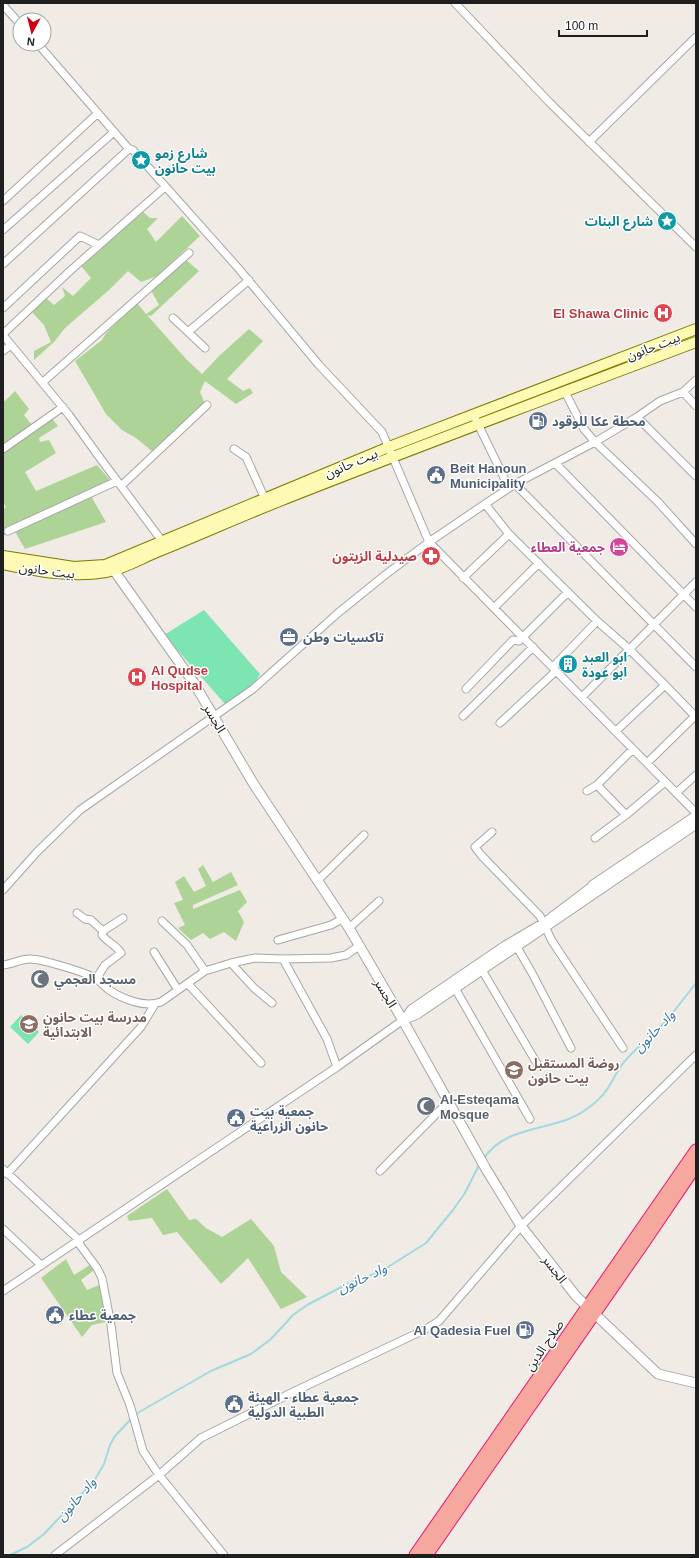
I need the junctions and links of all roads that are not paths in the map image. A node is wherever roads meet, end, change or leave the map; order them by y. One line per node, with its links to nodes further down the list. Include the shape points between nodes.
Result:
1 (454, 3): 8 (street)
2 (3, 5): 3 (street)
3 (12, 15)
4 (696, 37): 8 (street)
5 (45, 52): 6 (street)
6 (98, 113): 7 (street); 11 (street)
7 (114, 132): 9 (street); 12 (street)
8 (590, 142): 14 (street)
9 (129, 149): 10 (street, via 133,150); 16 (street)
10 (165, 187): 13 (street); 17 (street)
11 (3, 201)
12 (3, 230)
13 (99, 245): 18 (street, via 80,236); 22 (street)
14 (696, 247)
15 (189, 252): 28 (street)
16 (3, 264)
17 (249, 280): 21 (street); 42 (street, via 319,365 382,432)
18 (3, 308)
19 (173, 318): 21 (street)
20 (696, 329): 31 (main road, بيت حانون)
21 (188, 332): 25 (street)
22 (3, 335): 24 (street)
23 (696, 342): 29 (main road, بيت حانون)
24 (10, 345): 26 (street); 28 (street)
25 (205, 348)
26 (3, 351)
27 (696, 380): 30 (street)
28 (43, 382): 35 (street)
29 (565, 392): 33 (main road, بيت حانون); 39 (street, via 584,429)
30 (683, 392): 34 (street); 37 (street, via 660,401)
31 (524, 395): 33 (street); 36 (main road, بيت حانون)
32 (207, 405): 45 (street)
33 (529, 406): 38 (main road, بيت حانون)
34 (696, 406)
35 (63, 407): 40 (street); 45 (street)
36 (474, 414): 38 (street); 42 (main road, بيت حانون)
37 (637, 417): 39 (street); 44 (street)
38 (479, 425): 42 (main road, بيت حانون); 46 (street)
39 (595, 442): 43 (street); 53 (street, via 658,502)
40 (3, 449)
41 (234, 449): 47 (street, via 246,458)
42 (391, 451): 47 (main road, بيت حانون); 52 (street); 57 (main road, بيت حانون, via 250,513)
43 (556, 464): 46 (street); 61 (street)
44 (696, 476)
45 (119, 484): 49 (street); 51 (street)
46 (512, 486): 48 (street); 65 (street)
47 (265, 499): 51 (main road, بيت حانون)
48 (484, 504): 50 (street); 52 (street)
49 (8, 531)
50 (509, 534): 55 (street); 58 (street)
51 (162, 541): 57 (main road, بيت حانون)
52 (430, 542): 58 (street); 76 (street, via 338,613 253,689)
53 (696, 544)
54 (3, 556): 57 (main road, بيت حانون, via 74,567)
55 (539, 563): 60 (street); 63 (street)
56 (3, 564): 57 (main road, بيت حانون, via 68,575 87,575)
57 (112, 567): 76 (street, الجسر, via 180,663)
58 (463, 578): 63 (street)
59 (696, 582): 61 (street)
60 (568, 592): 64 (street); 66 (street)
61 (683, 595): 62 (street); 65 (street)
62 (696, 607)
63 (494, 608): 66 (street)
64 (597, 622): 68 (street); 70 (street)
65 (654, 624): 68 (street); 69 (street)
66 (523, 637): 67 (street); 72 (street, via 518,641 513,640)
67 (533, 647): 70 (street); 74 (street)
68 (628, 649): 71 (street); 73 (street)
69 (696, 667)
70 (555, 669): 73 (street); 77 (street)
71 (665, 685): 75 (street); 78 (street)
72 (466, 689)
73 (582, 697): 78 (street)
74 (463, 716)
75 (696, 716): 80 (street)
76 (214, 717): 92 (street, الجسر, via 253,783); 94 (street, via 80,810)
77 (500, 723)
78 (616, 731): 79 (street)
79 (633, 749): 80 (street); 83 (street)
80 (647, 763): 82 (street)
81 (696, 775): 85 (street)
82 (665, 782): 85 (street); 86 (street)
83 (597, 785): 84 (street); 86 (street)
84 (587, 791)
85 (676, 793): 87 (street)
86 (626, 815): 91 (street)
87 (696, 815): 93 (street)
88 (696, 824): 100 (street)
89 (492, 832): 100 (street, via 475,847)
90 (364, 835): 92 (street)
91 (595, 838)
92 (317, 881): 98 (street, الجسر)
93 (593, 885): 100 (street)
94 (3, 890)
95 (379, 901): 101 (street)
96 (77, 913): 102 (street)
97 (123, 918): 102 (street)
98 (342, 919): 101 (street, الجسر); 103 (street, via 331,925)
99 (162, 921): 111 (street, via 187,945)
100 (544, 924): 104 (street); 120 (street, via 552,941)
101 (349, 928): 105 (street, الجسر)
102 (103, 930): 112 (street, via 102,935 116,945 121,953 105,965)
103 (278, 940)
104 (515, 943): 110 (street); 119 (street)
105 (359, 946): 107 (street, via 346,955 331,958); 118 (street, الجسر)
106 (154, 952): 115 (street)
107 (283, 959): 108 (street, via 255,958); 123 (street, via 327,1039)
108 (231, 963): 111 (street); 116 (street)
109 (3, 965): 112 (street, via 31,959)
110 (480, 966): 114 (street); 124 (street)
111 (206, 971): 113 (street)
112 (96, 979): 117 (street, via 124,999)
113 (188, 984): 115 (street); 122 (street)
114 (455, 984): 118 (street, via 417,1014); 126 (street, via 463,1003)
115 (178, 990): 117 (street)
116 (272, 1003)
117 (155, 1004): 129 (street, via 141,1027)
118 (403, 1020): 123 (street); 125 (street, الجسر)
119 (571, 1048)
120 (623, 1048)
121 (696, 1055): 131 (street)
122 (261, 1064)
123 (337, 1067): 133 (street)
124 (539, 1067)
125 (449, 1101): 130 (street); 131 (street, الجسر, via 468,1138)
126 (530, 1119)
127 (696, 1150): 136 (highway, صلاح الدين)
128 (696, 1166): 136 (highway, صلاح الدين)
129 (5, 1171): 133 (street)
130 (380, 1171)
131 (521, 1226): 136 (street, الجسر, via 576,1296); 138 (street, via 439,1321 201,1438)
132 (3, 1229): 134 (street)
133 (79, 1240): 134 (street); 138 (street, via 102,1278 117,1373 130,1405 143,1451)
134 (41, 1265): 135 (street)
135 (3, 1291)
136 (591, 1310): 137 (street, الجسر, via 658,1374); 141 (highway, صلاح الدين); 142 (highway, صلاح الدين)
137 (696, 1383)
138 (159, 1475): 139 (street); 140 (street)
139 (55, 1555)
140 (224, 1555)
141 (415, 1555)
142 (427, 1555)

